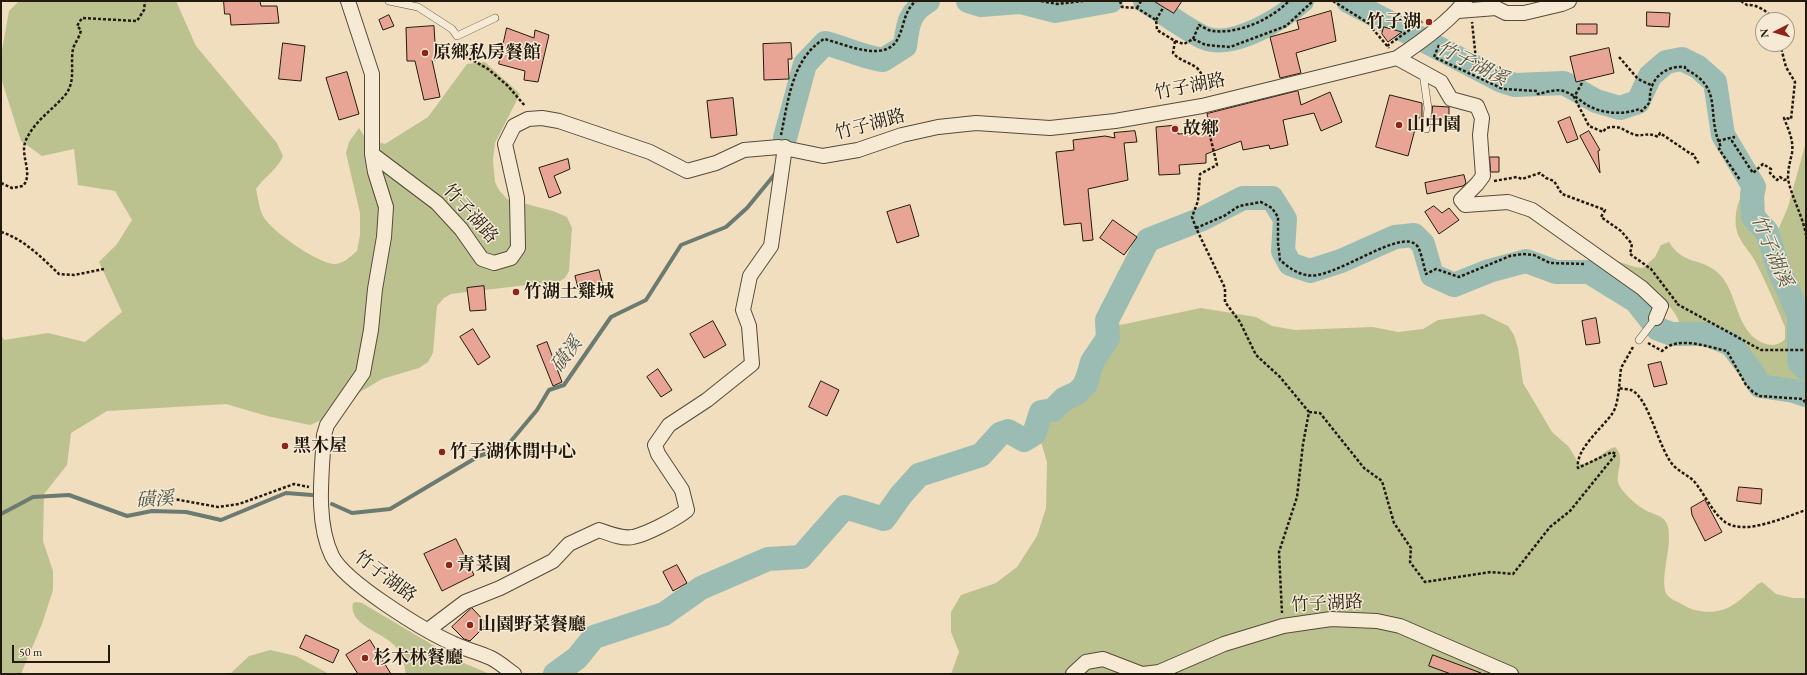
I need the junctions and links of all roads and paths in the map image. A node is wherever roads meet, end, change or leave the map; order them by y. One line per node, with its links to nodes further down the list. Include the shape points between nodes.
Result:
1 (145, 1): 46 (path, via 144,10 138,21 82,18 77,26 81,30 79,39 73,48 72,81 66,94 37,122 26,140 26,182 18,188)
2 (348, 1): 41 (street, 竹子湖路, via 372,74)
3 (389, 1): 22 (lane, via 418,7 452,29)
4 (916, 1): 40 (path, via 904,17 899,37 893,46 884,50 866,52 824,39 817,43 800,64 787,105)
5 (1042, 1): 6 (path, via 1056,4)
6 (1083, 1)
7 (1120, 1): 14 (path, via 1122,6)
8 (1141, 1): 14 (path)
9 (1289, 1): 23 (path, via 1270,16 1239,30 1212,31 1199,25)
10 (1313, 1): 23 (path, via 1286,26 1230,47 1206,45)
11 (1333, 1): 21 (path, via 1373,26)
12 (1569, 1): 16 (street, via 1524,13 1506,13 1496,8)
13 (1741, 1): 17 (path)
14 (1137, 8): 19 (path)
15 (1163, 8): 19 (path)
16 (1465, 8): 29 (street, 竹子湖路); 30 (path, via 1476,60)
17 (1765, 12)
18 (495, 18): 22 (lane)
19 (1156, 20): 24 (path, via 1158,30)
20 (1422, 21): 26 (path)
21 (1377, 34)
22 (457, 36): 37 (path, via 456,43 460,53 488,69 508,86 524,106 537,107)
23 (1193, 39): 24 (path, via 1184,44)
24 (1175, 41): 35 (path, via 1173,53 1178,59 1198,69 1206,86)
25 (1440, 41): 30 (path, via 1434,57)
26 (1387, 46)
27 (1782, 52): 44 (path, via 1786,67 1795,82 1791,119 1784,118 1791,135 1792,151)
28 (1619, 57): 33 (path, via 1638,79)
29 (1397, 58): 31 (street); 35 (street, 竹子湖路)
30 (1470, 72): 34 (path, via 1503,89 1538,91 1538,94 1565,91)
31 (1423, 73): 38 (lane, via 1428,108); 43 (street, via 1440,82 1451,99 1477,106 1482,118 1480,135)
32 (1582, 83): 34 (path)
33 (1653, 86): 34 (path, via 1650,102 1642,111 1598,110); 39 (path, via 1658,75 1671,66 1685,67 1698,75 1710,93)
34 (1574, 97): 42 (path, via 1589,126 1603,132 1606,128 1618,126 1635,135 1650,133 1658,137 1660,132 1693,154)
35 (1223, 101): 36 (street, 竹子湖路)
36 (1202, 106): 40 (street, 竹子湖路, via 1050,128 976,123 938,127 902,135 858,150 823,156); 47 (path, via 1217,165 1200,174 1198,201 1192,217)
37 (542, 118): 40 (street, 竹子湖路, via 559,121 650,152 687,171 744,150); 41 (street, 竹子湖路, via 528,119 514,126 505,144 517,198 518,248 511,258 504,261 494,263 482,259 461,229 437,203)
38 (1426, 129)
39 (1718, 141): 44 (path, via 1734,137 1732,141 1753,173 1764,164 1776,180 1780,177); 45 (path, via 1721,148 1719,149)
40 (782, 147): 63 (street, via 771,246 750,276 743,310 749,326 752,364 708,400 669,425 655,445 658,454 682,490 687,510 676,519 633,537 616,536 600,530 570,544 553,561 500,588 465,602)
41 (372, 154): 59 (street, 竹子湖路, via 386,207 371,330 363,373 327,425)
42 (1699, 164)
43 (1483, 176): 52 (path, via 1496,181 1517,177 1522,179 1540,173 1554,181 1562,194 1604,210 1601,217 1621,231 1632,244 1630,254 1651,269); 53 (street, via 1461,200 1465,206 1508,202 1532,210 1642,288)
44 (1788, 179): 49 (path, via 1803,219)
45 (1740, 180)
46 (1, 183)
47 (1196, 228): 50 (path, via 1224,216 1239,206 1261,202 1272,208 1278,217 1280,260 1292,270 1308,276 1341,269 1388,245 1404,241 1413,243 1418,248 1426,274 1436,269 1459,277 1510,256 1523,254 1534,255 1550,262); 58 (path, via 1225,288 1225,302 1240,322 1256,355 1280,376)
48 (1, 232): 51 (path, via 11,235 39,255 59,274 74,275)
49 (1806, 235)
50 (1590, 266)
51 (104, 269)
52 (1677, 304): 53 (path); 55 (path, via 1761,350)
53 (1655, 318): 54 (lane)
54 (1639, 340): 56 (path, via 1621,368); 57 (path, via 1662,351 1667,346 1686,342 1727,350 1746,385 1753,392 1760,396 1803,399)
55 (1806, 350)
56 (1619, 388): 58 (path, via 1612,413 1586,444 1578,468 1612,452 1616,454 1570,511 1550,527 1513,574 1491,572 1425,582 1410,562 1411,548 1394,523 1382,481 1364,468 1320,413); 61 (path, via 1632,391 1639,398 1674,466 1692,478 1717,514 1726,522 1744,528)
57 (1806, 404)
58 (1309, 412): 62 (path, via 1297,497 1279,552)
59 (321, 489): 60 (path, via 294,484 239,504 218,507); 63 (street, 竹子湖路, via 326,541 332,557 344,573)
60 (152, 494)
61 (1805, 510)
62 (1283, 626): 66 (street, 竹子湖路, via 1224,644 1159,672); 67 (street, 竹子湖路, via 1331,619 1377,621 1400,626)
63 (428, 630): 64 (street, 竹子湖路, via 452,643 493,659)
64 (514, 674)
65 (1073, 674): 66 (street, 竹子湖路, via 1086,662 1102,659)
66 (1143, 674)
67 (1511, 674)

